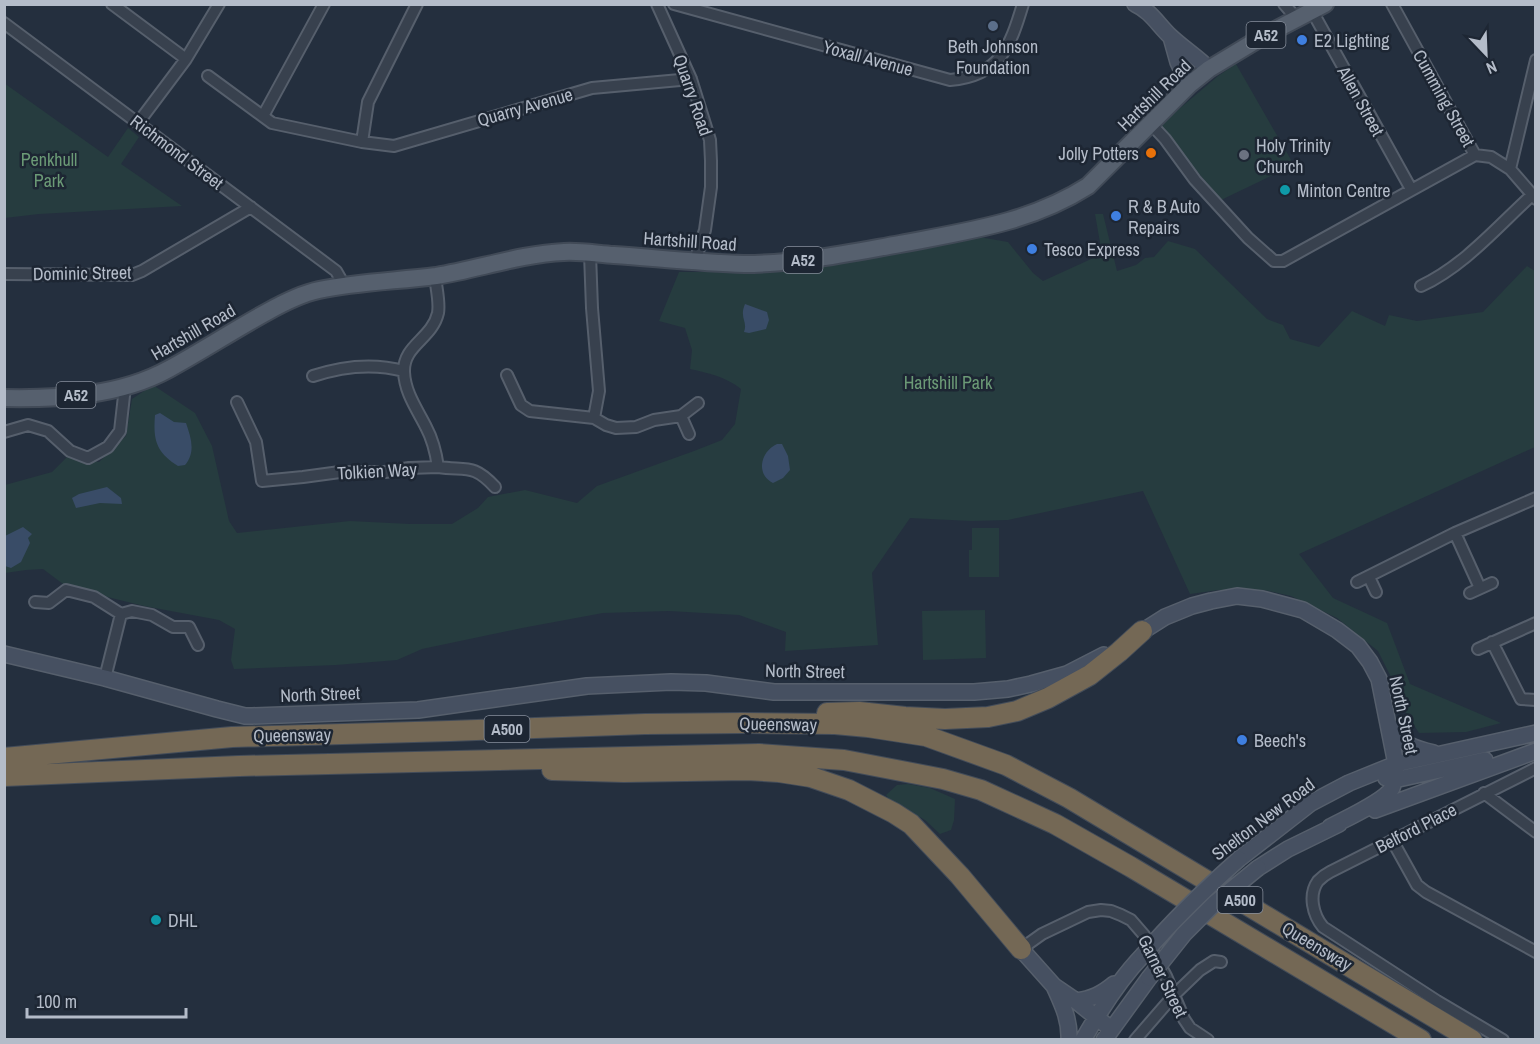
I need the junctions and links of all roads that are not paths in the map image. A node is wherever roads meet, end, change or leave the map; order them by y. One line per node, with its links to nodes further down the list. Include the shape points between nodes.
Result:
1 (112, 4): 15 (street)
2 (219, 4): 15 (street)
3 (324, 4): 21 (street)
4 (417, 4): 24 (street, via 368,102)
5 (657, 4): 19 (street, Quarry Road)
6 (674, 4): 7 (street, Yoxall Avenue, via 950,80 975,76 994,63 1013,37)
7 (1023, 4)
8 (1284, 4): 12 (street)
9 (1392, 4): 25 (street, Cumming Street)
10 (1140, 6): 14 (street)
11 (1318, 8): 12 (main road, Hartshill Road / A52); 27 (street, Allen Street)
12 (1297, 19): 17 (main road, Hartshill Road / A52)
13 (4, 23): 22 (street, Richmond Street)
14 (1171, 37): 17 (street); 20 (street)
15 (186, 59): 22 (street)
16 (1536, 60): 26 (street)
17 (1209, 69): 20 (main road, Hartshill Road / A52)
18 (208, 76): 21 (street, Quarry Avenue)
19 (691, 79): 24 (street, Quarry Avenue, via 592,88 394,146); 31 (street, Quarry Road, via 710,140 711,161 705,230)
20 (1189, 85): 23 (main road, Hartshill Road / A52)
21 (263, 116): 24 (street, Quarry Avenue, via 272,123)
22 (138, 123): 29 (street, Richmond Street)
23 (1151, 124): 27 (street, via 1195,180 1274,261 1283,261); 31 (main road, Hartshill Road / A52, via 1088,186 1029,216 783,263)
24 (362, 142)
25 (1475, 155): 26 (street, Cumming Street, via 1491,157); 27 (street)
26 (1510, 169): 28 (street, Cumming Street)
27 (1411, 189)
28 (1534, 197): 35 (street, via 1454,267)
29 (251, 207): 32 (street, Dominic Street, via 132,275); 34 (street, Richmond Street, via 336,271)
30 (590, 254): 31 (main road, Hartshill Road / A52); 33 (main road, Hartshill Road / A52, via 552,253); 44 (street, via 599,391)
31 (695, 261)
32 (4, 274)
33 (435, 276): 34 (main road, Hartshill Road / A52); 36 (street, via 439,310 434,324 411,348)
34 (343, 286): 39 (main road, Hartshill Road / A52, via 303,294 169,369)
35 (1421, 286)
36 (404, 371): 37 (street, via 388,366 357,366); 47 (street, Tolkien Way, via 411,400 436,451)
37 (313, 375)
38 (507, 375): 44 (street, via 521,405 530,411)
39 (125, 387): 40 (main road, Hartshill Road / A52, via 66,396); 45 (street, via 120,431 108,447 88,458 70,451 48,431 28,425)
40 (4, 398)
41 (237, 402): 47 (street, Tolkien Way, via 256,442 262,481)
42 (698, 403): 43 (street)
43 (681, 416): 44 (street, via 626,428 606,425); 46 (street)
44 (594, 418)
45 (4, 432)
46 (689, 434)
47 (438, 467): 48 (street, via 473,470)
48 (495, 487)
49 (1536, 498): 50 (street)
50 (1455, 533): 51 (street); 53 (street, via 1475,590)
51 (1369, 577): 52 (street); 54 (street)
52 (1357, 582)
53 (1492, 583)
54 (1376, 592)
55 (35, 602): 56 (street, via 49,603 66,590 94,597)
56 (121, 614): 60 (street, via 132,611 152,615 173,627 189,627); 63 (street)
57 (1536, 622): 59 (street)
58 (1142, 631): 63 (street, North Street, via 1067,674 1008,689 974,692 774,692 671,682 587,686 418,710 245,716); 65 (street, North Street, via 1192,606 1237,596 1303,610 1358,646 1379,680); 66 (highway, via 1090,675 1017,711 988,717 800,713)
59 (1492, 642): 61 (street); 64 (street, via 1517,703)
60 (198, 645)
61 (1478, 649)
62 (4, 654): 63 (street, North Street)
63 (105, 678)
64 (1536, 700)
65 (1389, 723): 71 (street, via 1400,739 1416,749); 74 (street, North Street)
66 (645, 724): 68 (highway, Queensway / A500); 99 (highway, Queensway / A500, via 868,727 926,736 1006,765 1123,829)
67 (1536, 733): 71 (street, Shelton New Road)
68 (232, 737): 69 (highway, via 153,735); 72 (highway, Queensway / A500)
69 (4, 744)
70 (1536, 750): 79 (street); 82 (street, Shelton New Road)
71 (1440, 754): 74 (street, Shelton New Road)
72 (4, 758)
73 (363, 763): 75 (highway, Queensway / A500); 85 (highway, via 588,772 747,770 811,777 849,790 911,824); 98 (highway, Queensway / A500, via 759,753 844,760 944,779 981,790 1055,824)
74 (1396, 764): 77 (street, Shelton New Road); 79 (street, North Street)
75 (238, 766): 78 (highway, Queensway / A500); 80 (highway)
76 (1536, 768): 81 (street, Belford Place)
77 (1381, 769): 79 (street); 88 (street, Shelton New Road, bridge, via 1311,802 1239,859 1201,892)
78 (4, 776)
79 (1394, 780): 82 (street, North Street, via 1382,799)
80 (4, 786)
81 (1485, 793): 83 (street); 84 (street, Belford Place)
82 (1330, 827): 93 (street, Shelton New Road, bridge, via 1258,868 1215,903 1184,934)
83 (1536, 832)
84 (1392, 840): 86 (street, via 1417,885 1426,892); 100 (street, Belford Place, via 1318,881 1312,902 1317,920 1437,1001)
85 (1021, 950): 89 (street); 90 (street, Garner Street, via 1042,934 1088,912 1111,911 1139,928)
86 (1536, 952)
87 (1221, 962): 90 (street, via 1209,963)
88 (1129, 970): 91 (street, via 1103,993); 92 (street, Shelton New Road)
89 (1054, 986): 91 (street); 94 (street, via 1066,1011)
90 (1174, 995): 96 (street); 97 (street, Garner Street, via 1190,1028)
91 (1076, 1000): 92 (street)
92 (1096, 1017): 93 (street); 95 (street, Shelton New Road)
93 (1108, 1034)
94 (1069, 1040)
95 (1083, 1040)
96 (1135, 1040)
97 (1208, 1040)
98 (1421, 1040)
99 (1472, 1040)
100 (1503, 1040)

